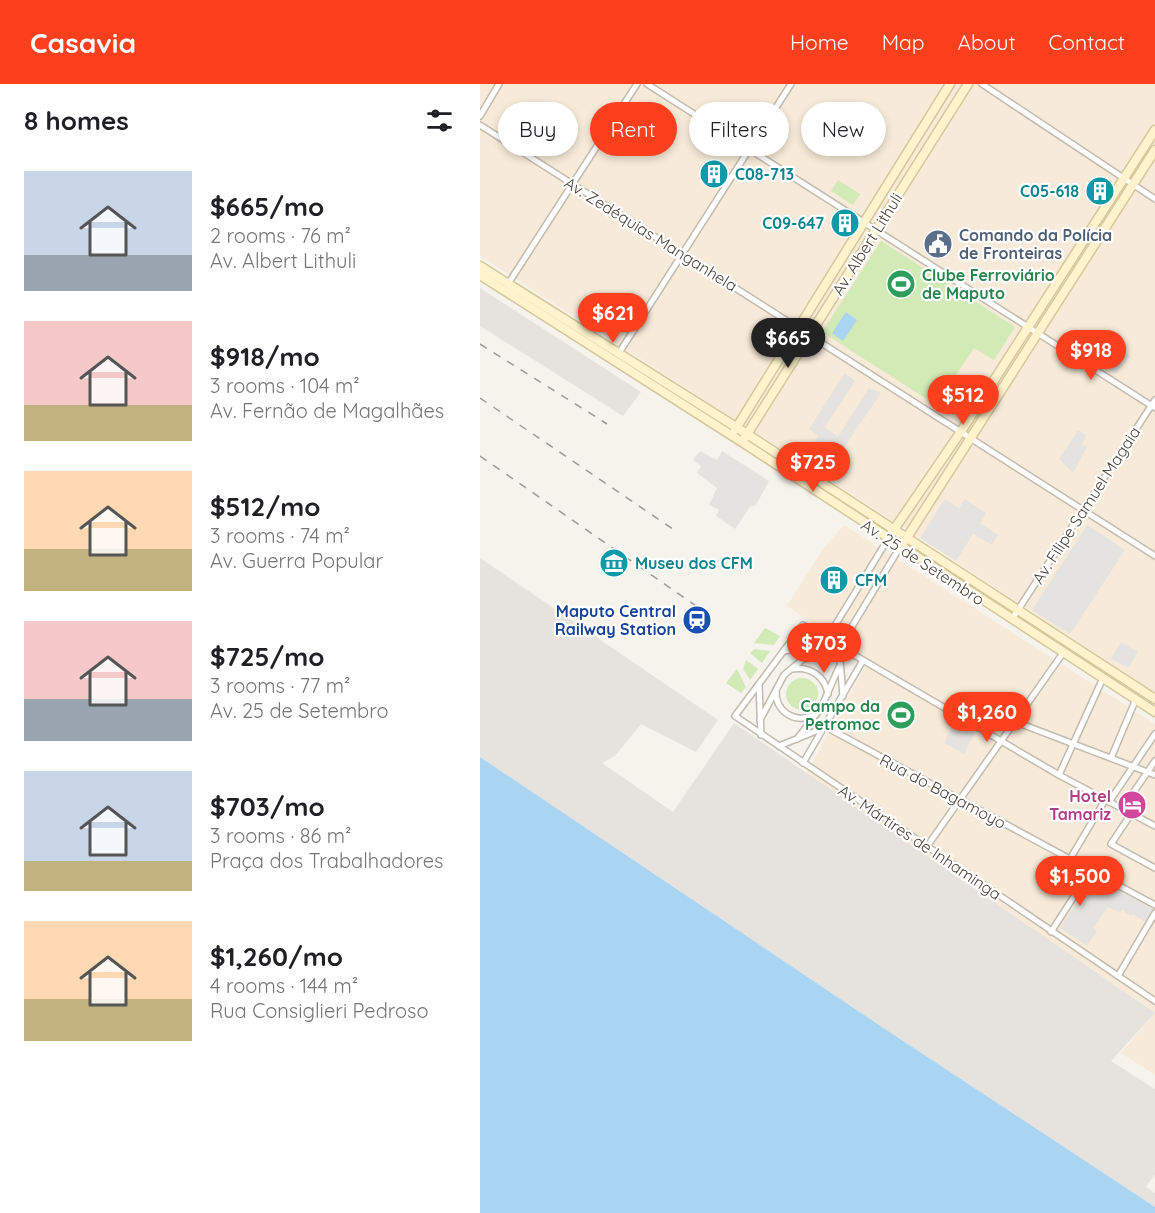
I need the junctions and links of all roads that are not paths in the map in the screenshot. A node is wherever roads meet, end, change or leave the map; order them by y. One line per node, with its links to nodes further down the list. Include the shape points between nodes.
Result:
1 (499, 84): 10 (street)
2 (637, 84): 17 (street)
3 (647, 84): 9 (street)
4 (791, 84): 8 (street)
5 (950, 84): 20 (main road, Av. Albert Lithuli)
6 (968, 84): 21 (main road, Av. Albert Lithuli)
7 (982, 84): 16 (street)
8 (779, 102)
9 (689, 110)
10 (480, 116)
11 (480, 125): 17 (street, Av. Zedéquias Manganhela)
12 (1155, 129): 16 (main road)
13 (1155, 150): 18 (main road)
14 (745, 156): 22 (street)
15 (762, 156): 20 (street)
16 (1124, 178): 18 (street); 27 (main road)
17 (572, 184): 22 (street, Av. Zedéquias Manganhela); 25 (street)
18 (1133, 184): 19 (street); 28 (main road)
19 (1155, 199)
20 (865, 222): 21 (street); 26 (main road, Av. Albert Lithuli)
21 (876, 229): 27 (street); 29 (main road, Av. Albert Lithuli)
22 (683, 255): 26 (street, Av. Zedéquias Manganhela); 30 (street)
23 (480, 266): 25 (main road, Av. 25 de Setembro)
24 (480, 274): 33 (main road, Av. 25 de Setembro)
25 (508, 284): 30 (main road, Av. 25 de Setembro)
26 (798, 327): 29 (street, Av. Zedéquias Manganhela); 33 (main road, Av. Albert Lithuli)
27 (1029, 327): 28 (street); 34 (main road)
28 (1039, 333): 32 (street); 36 (main road)
29 (810, 335): 34 (street, Av. Zedéquias Manganhela); 35 (main road, Av. Albert Lithuli)
30 (619, 353): 33 (main road, Av. 25 de Setembro)
31 (1155, 400): 32 (street, Av. Filipe Samuel Magaia)
32 (1153, 407): 37 (street, Av. Filipe Samuel Magaia)
33 (734, 431): 35 (main road, Av. 25 de Setembro)
34 (960, 433): 36 (street, Av. Zedéquias Manganhela); 38 (main road)
35 (745, 438): 38 (main road, Av. 25 de Setembro); 40 (main road, Av. 25 de Setembro)
36 (970, 439): 37 (street, Av. Zedéquias Manganhela); 39 (main road)
37 (1082, 509): 42 (street, Av. Zedéquias Manganhela); 43 (street, Av. Filipe Samuel Magaia)
38 (894, 530): 39 (main road, Av. 25 de Setembro); 40 (main road)
39 (906, 538): 41 (main road); 43 (main road, Av. 25 de Setembro)
40 (888, 539): 41 (main road, Av. 25 de Setembro); 45 (street)
41 (900, 547): 44 (main road, Av. 25 de Setembro); 47 (street)
42 (1155, 556)
43 (1018, 610): 44 (street, Av. Filipe Samuel Magaia); 59 (main road, Av. 25 de Setembro)
44 (1012, 619): 49 (main road, Av. 25 de Setembro)
45 (826, 640): 46 (street); 47 (street); 48 (street, via 803,625)
46 (818, 646): 48 (street); 52 (street)
47 (839, 648): 50 (street); 51 (street)
48 (783, 651): 54 (street)
49 (1063, 652): 53 (main road, Av. 25 de Setembro); 63 (street)
50 (840, 662): 56 (street); 57 (street)
51 (862, 662): 57 (street); 68 (street)
52 (790, 670): 55 (street); 56 (street, via 799,668 815,673 822,678)
53 (1103, 678): 58 (main road, Av. 25 de Setembro); 69 (street)
54 (759, 683): 62 (street); 66 (street, Av. Mártires de Inhaminga, via 735,716)
55 (776, 689): 61 (street, via 778,705 792,717 801,719); 62 (street)
56 (828, 694): 61 (street)
57 (843, 696): 64 (street)
58 (1136, 699): 60 (main road, Av. 25 de Setembro); 71 (street)
59 (1155, 699)
60 (1155, 712)
61 (818, 713): 67 (street)
62 (760, 720): 66 (street)
63 (1016, 722): 68 (street); 69 (street)
64 (826, 728): 67 (street); 73 (street); 78 (street, Rua do Bagamoyo)
65 (1155, 734): 74 (street)
66 (761, 735): 70 (street, Av. Mártires de Inhaminga)
67 (796, 740): 70 (street)
68 (1002, 741): 77 (street); 78 (street)
69 (1073, 744): 71 (street); 77 (street)
70 (779, 746): 73 (street, Av. Mártires de Inhaminga)
71 (1111, 758): 74 (street)
72 (1155, 761): 75 (street)
73 (803, 763): 83 (street, Av. Mártires de Inhaminga)
74 (1133, 766): 75 (street); 79 (street)
75 (1148, 772): 76 (street); 80 (street)
76 (1155, 774)
77 (1059, 775): 79 (street)
78 (960, 801): 83 (street); 84 (street, Rua do Bagamoyo)
79 (1107, 801): 80 (street); 84 (street)
80 (1122, 809): 81 (street)
81 (1131, 814): 82 (street); 85 (street, via 1111,844)
82 (1155, 826)
83 (928, 845): 89 (street, Av. Mártires de Inhaminga)
84 (1070, 859): 86 (street, Rua do Bagamoyo)
85 (1155, 868)
86 (1091, 870): 87 (street, Rua do Bagamoyo); 89 (street)
87 (1155, 904)
88 (1155, 913): 90 (street)
89 (1051, 932): 90 (street, Av. Mártires de Inhaminga)
90 (1118, 976): 91 (street, Av. Mártires de Inhaminga)
91 (1155, 1001)

